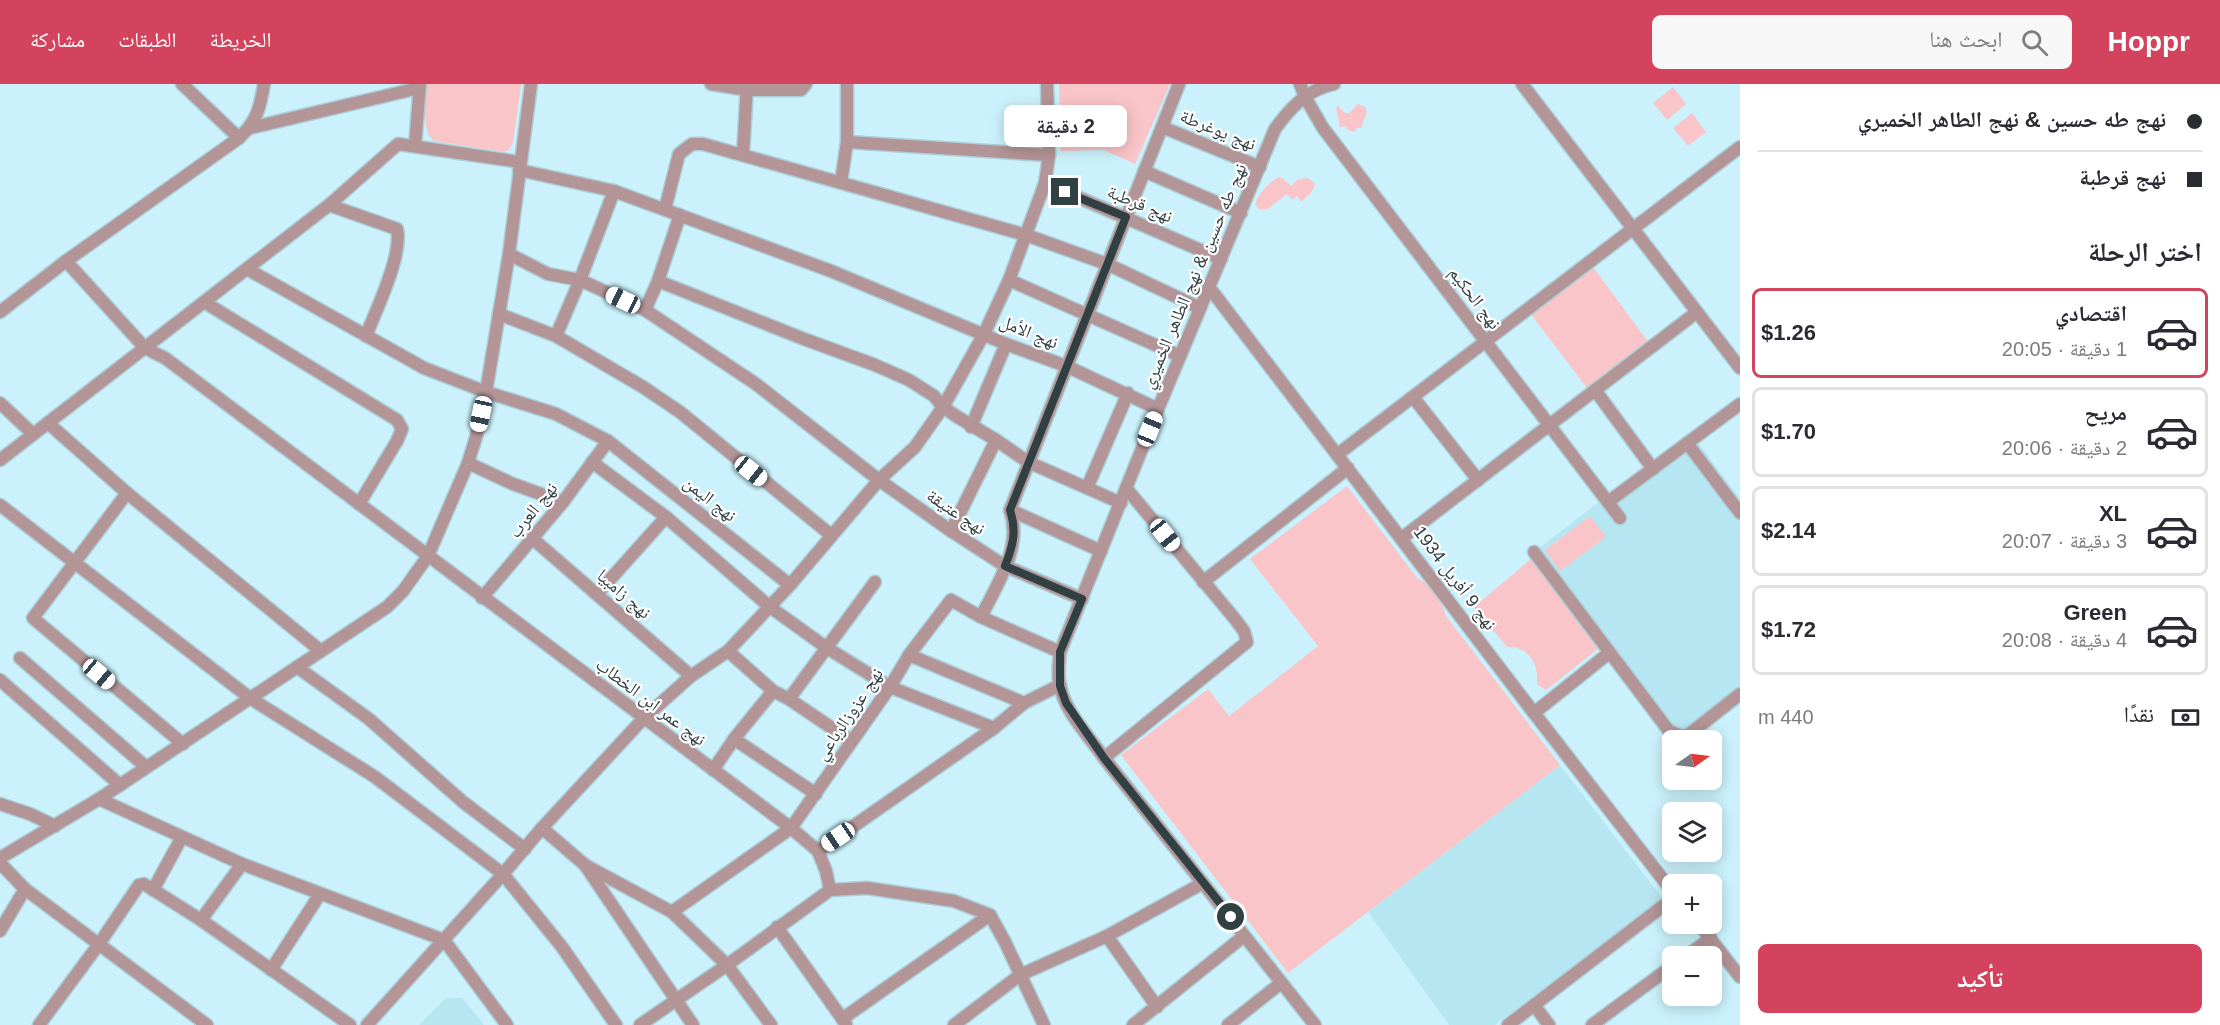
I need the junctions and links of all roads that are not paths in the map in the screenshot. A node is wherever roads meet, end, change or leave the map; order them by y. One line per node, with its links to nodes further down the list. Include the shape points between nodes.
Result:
1 (182, 84): 17 (street)
2 (264, 84): 16 (street, via 260,110)
3 (531, 84): 23 (street)
4 (711, 84): 13 (street)
5 (806, 84): 13 (street, via 801,90)
6 (847, 84): 18 (street)
7 (1047, 84): 22 (street)
8 (1179, 84): 15 (street)
9 (1300, 84): 14 (street, نهج الحكيم)
10 (1334, 84): 14 (street, نهج طه حسين & نهج الطاهر الخميري)
11 (1522, 84): 34 (street)
12 (420, 86): 16 (street); 19 (street)
13 (748, 87): 21 (street)
14 (1305, 97): 24 (street, نهج طه حسين & نهج الطاهر الخميري, via 1275,129); 55 (street, نهج الحكيم, via 1323,128)
15 (1162, 127): 24 (street, نهج يوغرطة); 25 (street)
16 (250, 128): 17 (street)
17 (239, 138): 38 (street)
18 (847, 142): 22 (street); 26 (street)
19 (415, 146): 23 (street, نهج الأمل); 29 (street, via 398,144)
20 (1740, 147): 34 (street)
21 (742, 155): 26 (street); 30 (street, via 703,144 684,149 679,154)
22 (1049, 155): 27 (street)
23 (520, 166): 28 (street, نهج الأمل); 36 (street)
24 (1260, 167): 31 (street, نهج طه حسين & نهج الطاهر الخميري)
25 (1144, 171): 31 (street); 33 (street)
26 (841, 182): 35 (street)
27 (1045, 183): 33 (street, نهج قرطبة); 35 (street)
28 (614, 191): 30 (street, نهج الأمل); 41 (street)
29 (329, 205): 40 (street); 53 (street, via 397,229 399,237 390,274)
30 (665, 209): 32 (street, نهج الأمل)
31 (1241, 213): 37 (street, نهج طه حسين & نهج الطاهر الخميري)
32 (680, 214): 43 (street); 52 (street, نهج الأمل)
33 (1126, 217): 37 (street, نهج قرطبة); 39 (street)
34 (1633, 228): 49 (street); 55 (street)
35 (1026, 235): 39 (street); 42 (street)
36 (508, 255): 41 (street, نهج عتيقة, via 548,274); 50 (street)
37 (1221, 259): 44 (street, نهج طه حسين & نهج الطاهر الخميري)
38 (66, 261): 48 (street); 57 (street, نهج عمر ابن الخطاب)
39 (1107, 264): 46 (street); 51 (street)
40 (247, 269): 45 (street); 53 (street, نهج اليمن)
41 (580, 280): 47 (street, نهج عتيقة); 54 (street)
42 (1009, 280): 51 (street); 52 (street)
43 (658, 281): 47 (street); 67 (street, via 875,365 925,389)
44 (1209, 287): 46 (street, نهج طه حسين & نهج الطاهر الخميري); 76 (street, نهج 9 أفريل 1934)
45 (204, 302): 57 (street); 91 (street, via 397,420 402,429 397,441)
46 (1200, 308): 58 (street, نهج طه حسين & نهج الطاهر الخميري)
47 (645, 310): 83 (street, نهج عتيقة, via 756,384)
48 (0, 312)
49 (1697, 312): 60 (street); 61 (street)
50 (499, 314): 54 (street); 62 (street)
51 (1087, 315): 58 (street); 59 (street)
52 (984, 334): 56 (street, نهج الأمل); 67 (street)
53 (366, 336): 62 (street, نهج اليمن, via 424,368)
54 (556, 336): 98 (street, via 680,412)
55 (1485, 341): 64 (street); 70 (street, نهج الحكيم)
56 (1006, 344): 59 (street, نهج الأمل); 71 (street)
57 (145, 348): 69 (street); 91 (street, نهج عمر ابن الخطاب, via 165,358)
58 (1180, 356): 68 (street, نهج طه حسين & نهج الطاهر الخميري)
59 (1066, 366): 63 (street, نهج الأمل); 79 (street)
60 (1740, 368)
61 (1595, 390): 70 (street); 82 (street)
62 (486, 392): 74 (street, نهج اليمن, via 556,414); 80 (street)
63 (1128, 393): 68 (street, نهج الأمل); 85 (street)
64 (1413, 397): 76 (street); 84 (street)
65 (0, 403): 72 (street)
66 (1740, 404): 75 (street)
67 (943, 407): 71 (street); 83 (street, via 915,447)
68 (1158, 409): 86 (street, نهج طه حسين & نهج الطاهر الخميري)
69 (48, 423): 72 (street); 87 (street)
70 (1549, 425): 84 (street); 89 (street, نهج الحكيم)
71 (971, 427): 73 (street)
72 (33, 434): 77 (street)
73 (996, 440): 79 (street); 97 (street)
74 (608, 441): 78 (street, نهج العرب); 108 (street, نهج اليمن)
75 (1687, 443): 82 (street); 94 (street)
76 (1338, 454): 81 (street, نهج 9 أفريل 1934)
77 (0, 460)
78 (592, 462): 88 (street, نهج العرب); 95 (street)
79 (1028, 462): 85 (street); 93 (street)
80 (468, 463): 88 (street); 103 (street)
81 (1348, 468): 99 (street, نهج 9 أفريل 1934); 107 (street)
82 (1653, 469): 89 (street)
83 (879, 480): 97 (street, نهج عتيقة); 98 (street)
84 (1478, 480): 99 (street)
85 (1087, 488): 90 (street)
86 (1126, 488): 90 (street, نهج طه حسين & نهج الطاهر الخميري); 107 (street)
87 (127, 493): 104 (street); 115 (street)
88 (563, 502): 100 (street, نهج العرب)
89 (1608, 502): 96 (street, نهج الحكيم)
90 (1120, 503): 101 (street, نهج طه حسين & نهج الطاهر الخميري)
91 (359, 504): 103 (street, نهج عمر ابن الخطاب)
92 (0, 506): 104 (street)
93 (1010, 510): 101 (street); 105 (street, via 1014,539)
94 (1740, 513)
95 (666, 517): 109 (street); 112 (street)
96 (1620, 518)
97 (951, 531): 105 (street, نهج عتيقة)
98 (831, 535): 108 (street)
99 (1402, 538): 131 (street, نهج 9 أفريل 1934)
100 (533, 539): 109 (street, نهج زامبيا); 110 (street, نهج العرب)
101 (1101, 551): 111 (street, نهج طه حسين & نهج الطاهر الخميري)
102 (1534, 552): 118 (street)
103 (428, 556): 110 (street, نهج عمر ابن الخطاب); 115 (street, via 387,607)
104 (74, 563): 128 (street); 136 (street, via 33,618)
105 (1005, 566): 111 (street, نهج عتيقة); 113 (street)
106 (875, 582): 114 (street)
107 (1203, 582): 137 (street, via 1244,631 1246,644)
108 (790, 585): 112 (street)
109 (597, 594): 122 (street, نهج زامبيا)
110 (482, 598): 132 (street, نهج عمر ابن الخطاب)
111 (1082, 599): 117 (street, نهج طه حسين & نهج الطاهر الخميري)
112 (770, 606): 114 (street); 116 (street)
113 (981, 617): 117 (street, نهج عزوزالرباعي); 119 (street, نهج عزوزالرباعي, via 951,600)
114 (827, 648): 125 (street); 129 (street)
115 (321, 651): 121 (street)
116 (728, 651): 122 (street); 126 (street)
117 (1060, 652): 124 (street, نهج طه حسين & نهج الطاهر الخميري)
118 (1609, 653): 127 (street, via 1675,735 1689,735); 131 (street)
119 (909, 655): 125 (street, نهج عزوزالرباعي); 130 (street)
120 (20, 658): 138 (street)
121 (297, 667): 128 (street); 148 (street, via 369,719)
122 (691, 676): 132 (street)
123 (0, 680): 140 (street)
124 (1060, 686): 130 (street); 137 (street, نهج طه حسين & نهج الطاهر الخميري, via 1066,703)
125 (890, 687): 133 (street); 135 (street, نهج عزوزالرباعي)
126 (773, 691): 129 (street); 134 (street)
127 (1740, 694)
128 (250, 698): 136 (street); 154 (street, via 375,777)
129 (789, 699): 135 (street)
130 (1024, 703): 133 (street)
131 (1534, 713): 155 (street, نهج 9 أفريل 1934)
132 (643, 719): 139 (street, نهج عمر ابن الخطاب); 145 (street)
133 (994, 728): 149 (street)
134 (734, 739): 139 (street); 141 (street)
135 (851, 741): 141 (street, نهج عزوزالرباعي)
136 (183, 744): 138 (street)
137 (1104, 758): 156 (street, نهج طه حسين & نهج الطاهر الخميري)
138 (145, 766): 140 (street)
139 (712, 771): 146 (street, نهج عمر ابن الخطاب)
140 (120, 785): 142 (street)
141 (816, 794): 146 (street, نهج عزوزالرباعي)
142 (99, 799): 144 (street); 147 (street)
143 (0, 804): 144 (street)
144 (55, 826): 150 (street)
145 (542, 828): 148 (street); 153 (street)
146 (791, 828): 149 (street, نهج عمر ابن الخطاب); 162 (street, نهج عزوزالرباعي)
147 (182, 837): 152 (street); 158 (street)
148 (525, 849): 154 (street)
149 (818, 851): 159 (street)
150 (0, 858)
151 (0, 863): 157 (street)
152 (242, 864): 160 (street); 164 (street)
153 (585, 865): 162 (street); 181 (street)
154 (503, 874): 171 (street); 190 (street, via 562,947)
155 (1662, 878)
156 (1203, 883): 168 (street); 169 (street, نهج طه حسين & نهج الطاهر الخميري)
157 (25, 889): 166 (street); 172 (street)
158 (153, 890): 164 (street); 172 (street, via 139,885)
159 (830, 890): 163 (street, via 867,888 954,901); 165 (street)
160 (320, 894): 171 (street); 176 (street)
161 (1662, 907): 182 (street)
162 (672, 912): 175 (street)
163 (990, 915): 178 (street); 184 (street)
164 (201, 920): 176 (street)
165 (777, 927): 175 (street); 184 (street)
166 (0, 931)
167 (1708, 934): 170 (street)
168 (1107, 936): 178 (street); 183 (street)
169 (1244, 936): 180 (street, نهج طه حسين & نهج الطاهر الخميري); 183 (street)
170 (1711, 938): 173 (street); 174 (street)
171 (444, 940): 188 (street); 189 (street)
172 (99, 944): 185 (street); 186 (street)
173 (1700, 946)
174 (1735, 960): 179 (street)
175 (727, 965): 181 (street); 193 (street)
176 (271, 970): 187 (street)
177 (1662, 973): 201 (street)
178 (1020, 975): 194 (street); 195 (street)
179 (1740, 977)
180 (1281, 983): 197 (street); 198 (street, نهج طه حسين & نهج الطاهر الخميري)
181 (675, 999): 191 (street); 192 (street)
182 (1534, 1005): 199 (street); 200 (street)
183 (1157, 1007): 196 (street)
184 (844, 1022)
185 (39, 1025)
186 (207, 1025)
187 (350, 1025)
188 (367, 1025)
189 (507, 1025)
190 (616, 1025)
191 (640, 1025)
192 (693, 1025)
193 (771, 1025)
194 (954, 1025)
195 (1044, 1025)
196 (1133, 1025)
197 (1228, 1025)
198 (1315, 1025)
199 (1508, 1025)
200 (1549, 1025)
201 (1592, 1025)

